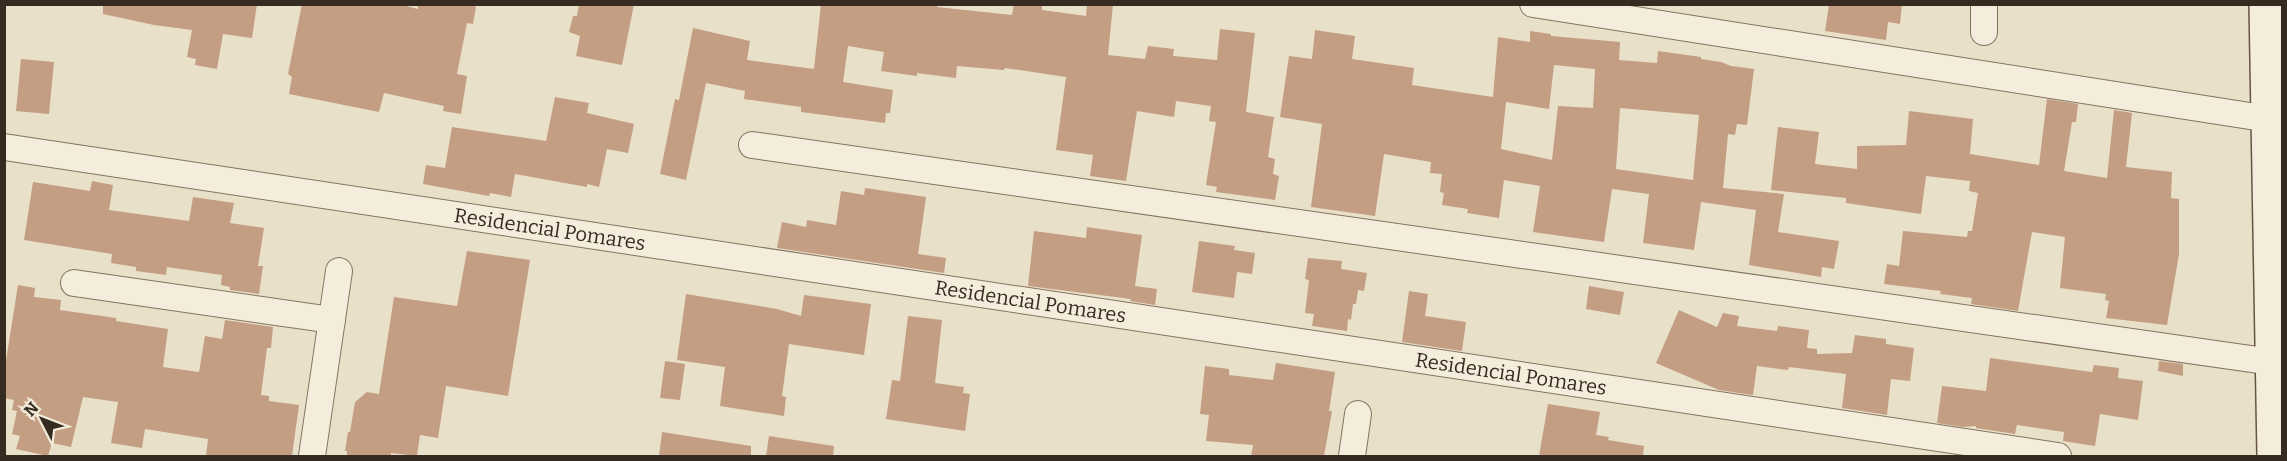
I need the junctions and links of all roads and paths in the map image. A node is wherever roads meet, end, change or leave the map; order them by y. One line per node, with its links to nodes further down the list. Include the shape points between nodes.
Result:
1 (1533, 4): 5 (street)
2 (1984, 4): 4 (street)
3 (2266, 4): 5 (street)
4 (1984, 32)
5 (2269, 119): 11 (street)
6 (752, 145): 11 (street)
7 (4, 147): 15 (street, Residencial Pomares)
8 (339, 271): 10 (street)
9 (74, 283): 10 (street)
10 (332, 320): 13 (street)
11 (2272, 362): 16 (street)
12 (1358, 414): 14 (street)
13 (312, 456)
14 (1352, 456)
15 (2058, 456)
16 (2274, 456)

